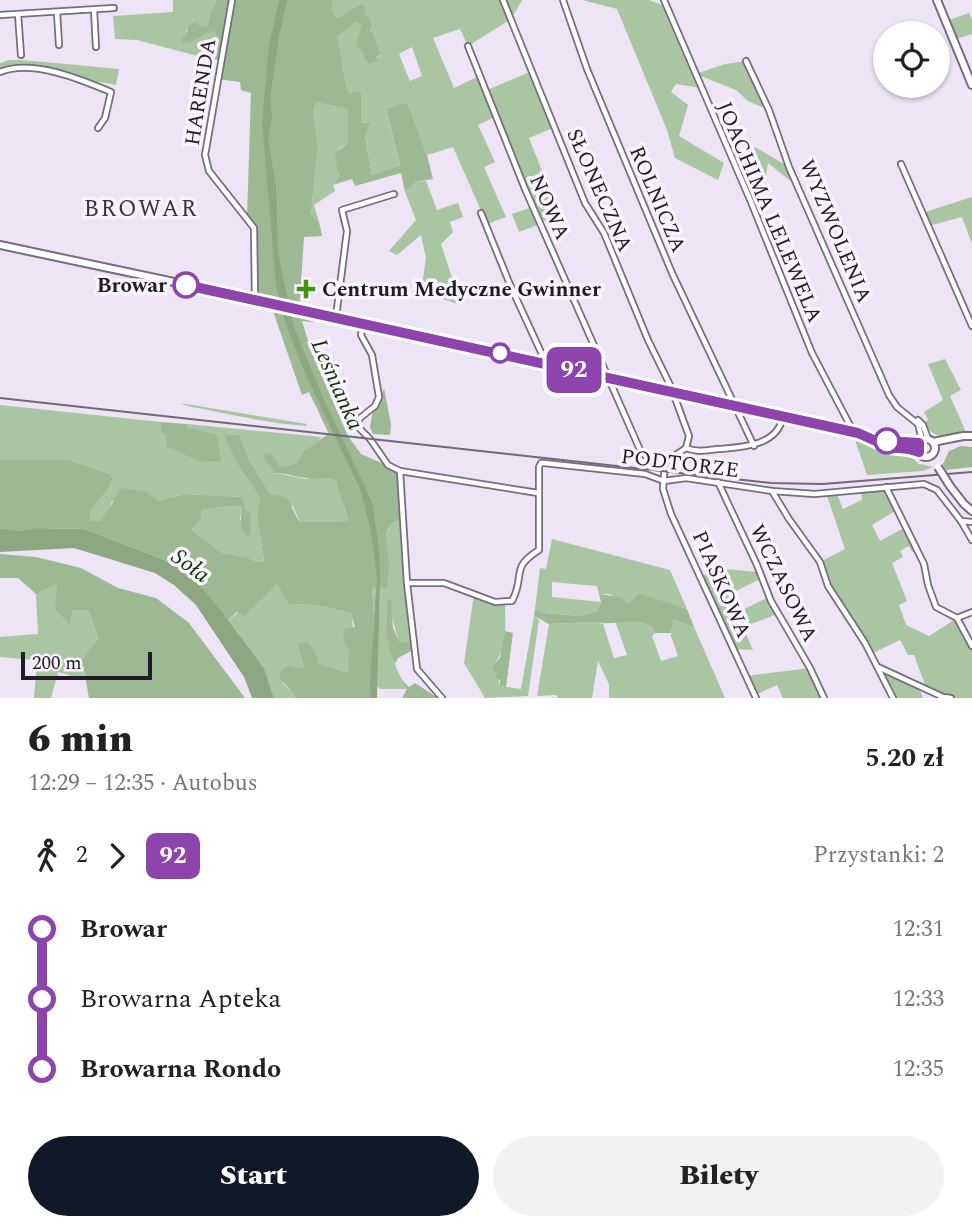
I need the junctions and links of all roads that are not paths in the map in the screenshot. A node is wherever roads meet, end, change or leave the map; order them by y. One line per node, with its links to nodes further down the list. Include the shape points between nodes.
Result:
1 (232, 0): 23 (street, HARENDA, via 205,155 209,171 254,228)
2 (503, 0): 29 (street, SŁONECZNA, via 585,203 604,233)
3 (563, 0): 30 (street, ROLNICZA, via 672,273)
4 (664, 0): 32 (street, JOACHIMA LELEWELA, via 811,353)
5 (937, 0): 17 (street)
6 (114, 8): 7 (street)
7 (94, 9): 8 (street); 12 (street)
8 (57, 12): 9 (street); 11 (street)
9 (18, 14): 10 (street); 14 (street)
10 (0, 15)
11 (59, 45)
12 (96, 47)
13 (468, 47): 28 (street, NOWA)
14 (21, 55)
15 (746, 61): 35 (street, WYZWOLENIA, via 890,395 902,411 922,423)
16 (0, 72): 18 (street, via 13,66 33,68 85,80 111,92)
17 (972, 85)
18 (98, 128)
19 (901, 164): 26 (street)
20 (394, 194): 24 (street, via 342,210 347,231)
21 (481, 213): 27 (street)
22 (0, 245): 23 (street)
23 (255, 300): 24 (street)
24 (336, 317): 25 (street)
25 (363, 322): 27 (street); 38 (street, via 361,335 372,355 379,397 356,425 388,465)
26 (972, 326)
27 (546, 363): 28 (street)
28 (608, 377): 29 (street); 37 (street, NOWA, via 641,452)
29 (672, 391): 30 (street); 36 (street, SŁONECZNA, via 689,436)
30 (734, 405): 31 (street); 34 (street, ROLNICZA)
31 (783, 416): 32 (street); 34 (street, via 781,425)
32 (856, 433): 35 (street); 35 (street, via 889,447 919,452)
33 (970, 436): 35 (street)
34 (754, 446): 36 (street, via 698,452)
35 (928, 446): 44 (street, bridge, via 950,486)
36 (685, 448): 37 (street)
37 (665, 462): 39 (street, PIASKOWA)
38 (400, 471): 43 (street); 48 (street)
39 (664, 481): 40 (street, PODTORZE); 43 (street, PODTORZE, via 645,474 541,463); 54 (street, PIASKOWA, via 671,514)
40 (718, 481): 42 (street, PODTORZE); 55 (street, WCZASOWA, via 771,601)
41 (886, 488): 42 (street, PODTORZE, via 815,494); 45 (street, PODTORZE, via 933,487); 50 (street, via 924,564 936,607)
42 (772, 491): 52 (street, via 820,562 828,586)
43 (538, 493): 48 (street, PODTORZE, via 539,550 520,567 519,589 512,601 495,602 444,583)
44 (972, 511)
45 (961, 521): 46 (street); 47 (street)
46 (972, 522)
47 (972, 540)
48 (408, 583): 53 (street, via 417,669)
49 (972, 612): 50 (street)
50 (957, 618): 51 (street)
51 (972, 646)
52 (877, 666): 56 (street); 57 (street)
53 (442, 698)
54 (756, 698)
55 (824, 698)
56 (893, 698)
57 (951, 698)

